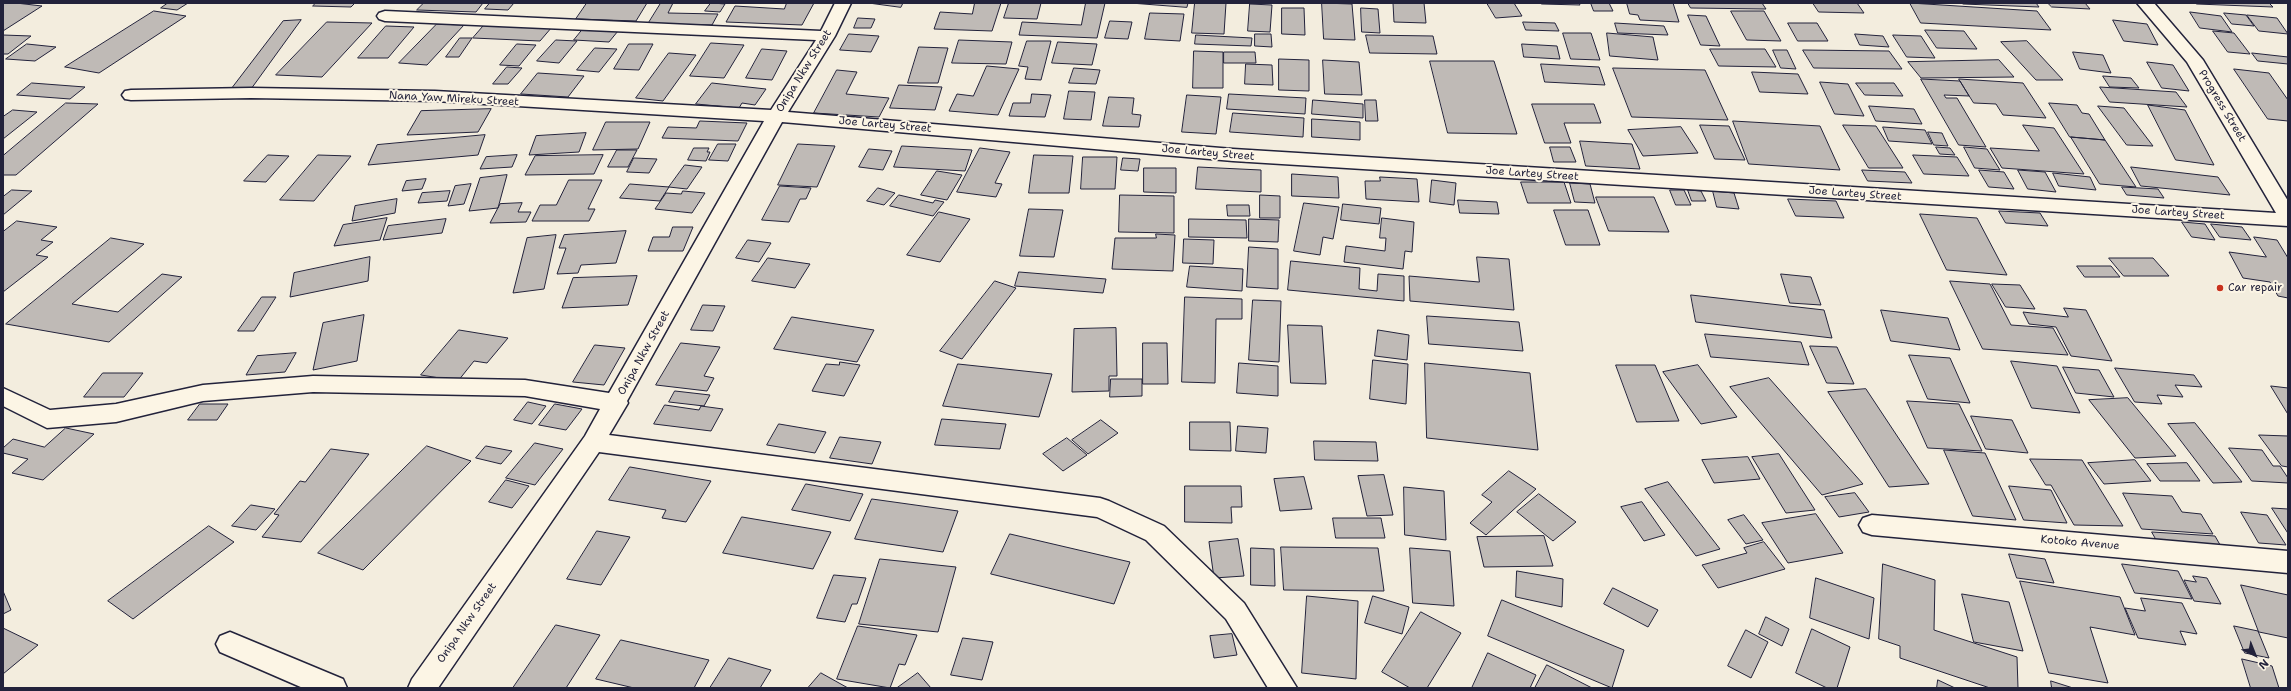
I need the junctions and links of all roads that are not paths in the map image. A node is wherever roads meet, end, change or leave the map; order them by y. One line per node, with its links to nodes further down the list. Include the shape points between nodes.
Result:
1 (843, 3): 4 (street, Onipa Nkw Street)
2 (2145, 3): 7 (street, Progress Street, via 2194,60)
3 (385, 16): 4 (street)
4 (827, 36): 6 (street, Onipa Nkw Street)
5 (131, 95): 6 (street, Nana Yaw Mireku Street, via 251,93 435,96)
6 (776, 116): 7 (street, Joe Lartey Street, via 1233,155); 9 (street, Onipa Nkw Street)
7 (2288, 219)
8 (3, 396): 9 (street, via 47,419 116,413 203,393 313,384 525,388)
9 (617, 403): 10 (street, Onipa Nkw Street)
10 (593, 442): 15 (street, Onipa Nkw Street); 16 (street, via 1100,508 1155,533 1235,612)
11 (1872, 525): 12 (street, Kotoko Avenue)
12 (2288, 562)
13 (230, 644): 14 (street)
14 (333, 688)
15 (422, 688)
16 (1283, 688)

